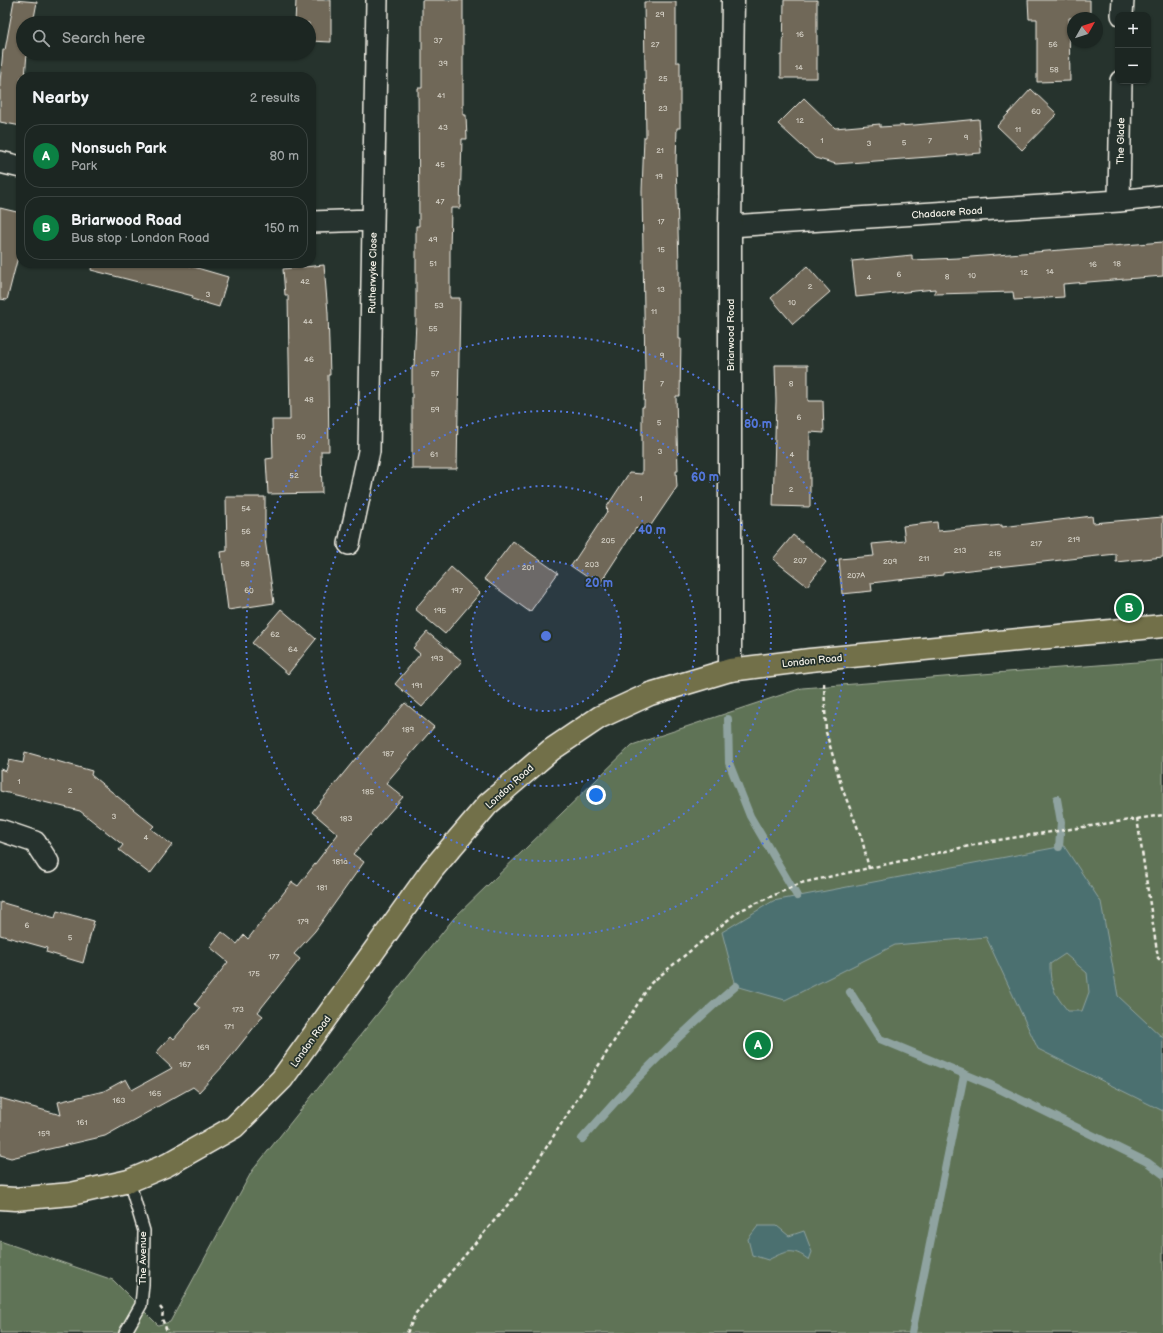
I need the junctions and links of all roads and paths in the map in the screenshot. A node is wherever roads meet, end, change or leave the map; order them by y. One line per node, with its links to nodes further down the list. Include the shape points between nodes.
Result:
1 (377, 0): 10 (street, Rutherwyke Close)
2 (733, 0): 12 (street, Briarwood Road)
3 (1123, 0): 4 (street)
4 (1122, 12)
5 (1121, 84): 9 (street, The Glade)
6 (0, 162): 7 (street)
7 (16, 166)
8 (1163, 196): 9 (street, Chadacre Road)
9 (1119, 201): 12 (street, Chadacre Road)
10 (372, 220): 11 (street); 13 (street, Rutherwyke Close, via 369,451)
11 (316, 222)
12 (730, 226): 16 (street, Briarwood Road)
13 (349, 544)
14 (1163, 626): 15 (highway, London Road)
15 (822, 658): 16 (highway, London Road); 21 (path, via 826,732 842,788 862,839)
16 (730, 670): 23 (highway, London Road, via 650,694 600,717 551,750 488,804 432,870 282,1079 234,1127 167,1166)
17 (1163, 815): 18 (path)
18 (1137, 818): 21 (path, via 992,841); 22 (path, via 1158,958)
19 (0, 830): 20 (street, via 35,842)
20 (48, 862)
21 (869, 869): 26 (path, via 801,883 739,911 651,983 516,1195 416,1313)
22 (1163, 962)
23 (129, 1181): 24 (highway, London Road, via 71,1194); 25 (lane, The Avenue, via 144,1231 143,1284 141,1305)
24 (0, 1198)
25 (125, 1333)
26 (407, 1333)

